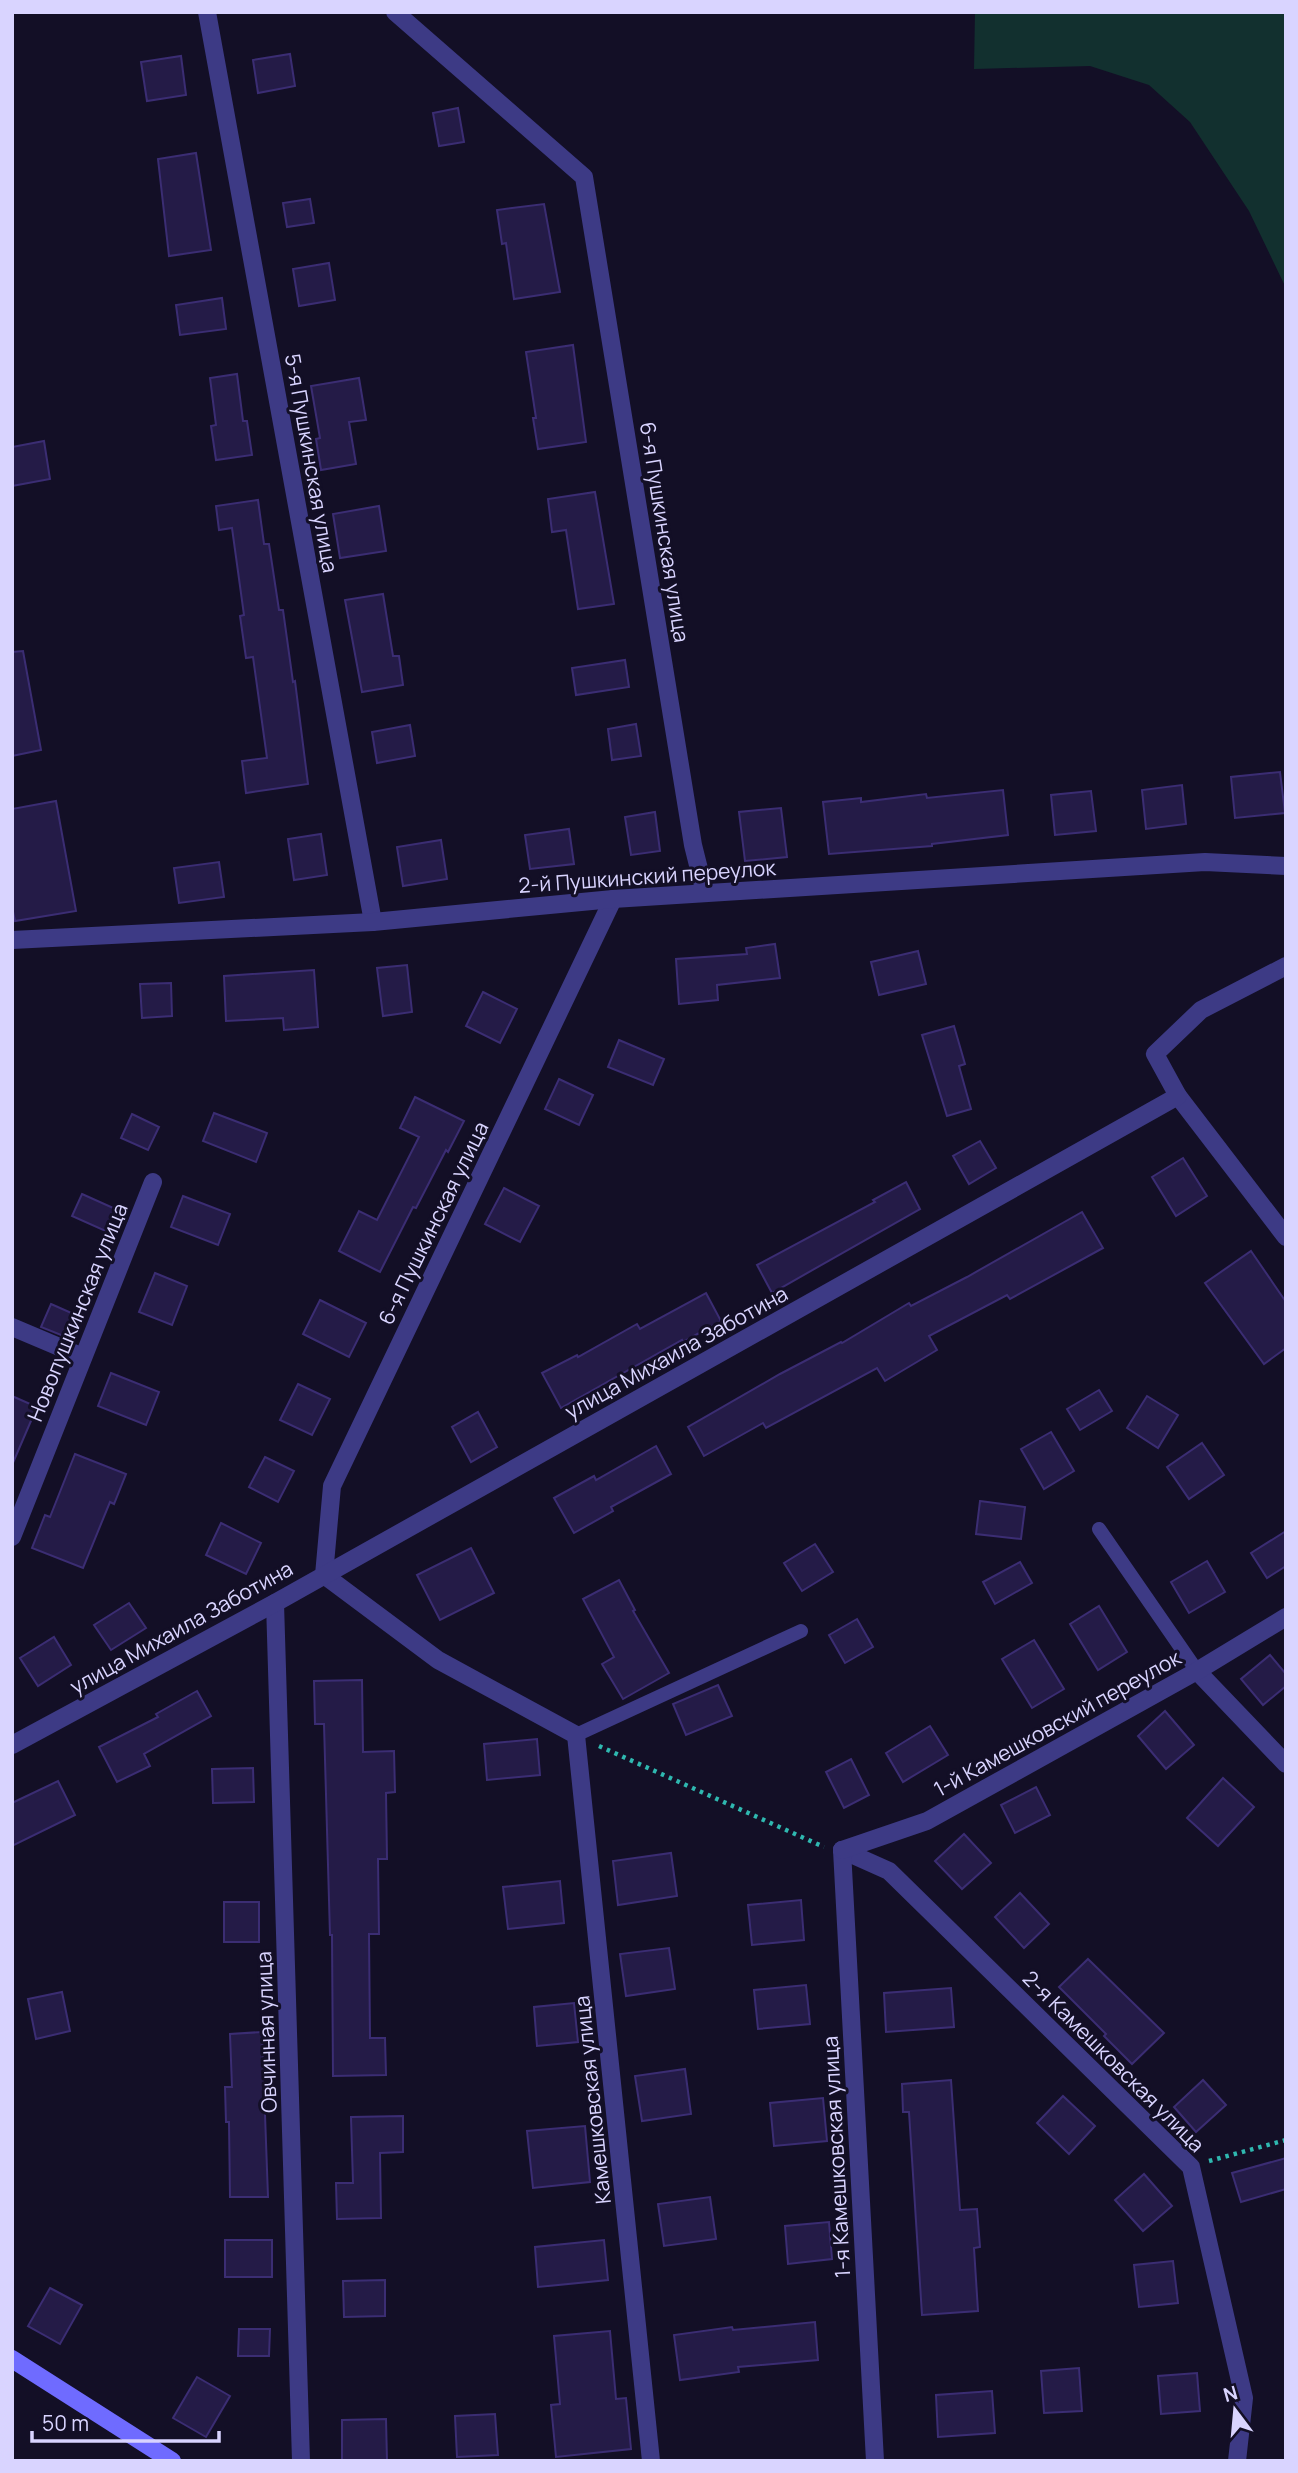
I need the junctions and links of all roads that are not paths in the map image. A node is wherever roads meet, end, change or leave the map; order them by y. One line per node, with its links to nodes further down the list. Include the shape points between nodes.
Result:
1 (206, 12): 6 (street, 5-я Пушкинская улица)
2 (395, 12): 4 (street, 6-я Пушкинская улица, via 584,177 693,845)
3 (1286, 866): 4 (street, 2-й Пушкинский переулок, via 1205,862)
4 (705, 893): 5 (street, 2-й Пушкинский переулок)
5 (613, 899): 6 (street, 2-й Пушкинский переулок); 16 (street, 6-я Пушкинская улица, via 332,1486)
6 (373, 922): 7 (street, 2-й Пушкинский переулок)
7 (12, 940)
8 (1286, 966): 9 (street, via 1201,1010 1155,1054)
9 (1178, 1096): 11 (street); 16 (street, улица Михаила Заботина)
10 (153, 1182): 13 (street, Новопушкинская улица)
11 (1286, 1237)
12 (12, 1327): 13 (street)
13 (83, 1357): 15 (street, Новопушкинская улица)
14 (1098, 1529): 20 (lane)
15 (12, 1537)
16 (324, 1575): 17 (street, улица Михаила Заботина); 21 (street, via 438,1660)
17 (275, 1602): 22 (street, улица Михаила Заботина); 27 (street, Овчинная улица)
18 (1286, 1617): 20 (street, 1-й Камешковский переулок)
19 (801, 1631): 21 (lane)
20 (1197, 1671): 23 (street); 24 (street, 1-й Камешковский переулок, via 927,1821)
21 (576, 1735): 28 (street, Камешковская улица)
22 (12, 1745)
23 (1286, 1764)
24 (842, 1850): 29 (street, 1-я Камешковская улица); 30 (street, 2-я Камешковская улица, via 890,1871 1191,2166 1244,2398)
25 (12, 2359): 26 (main road)
26 (172, 2461)
27 (302, 2461)
28 (651, 2461)
29 (875, 2461)
30 (1237, 2461)

